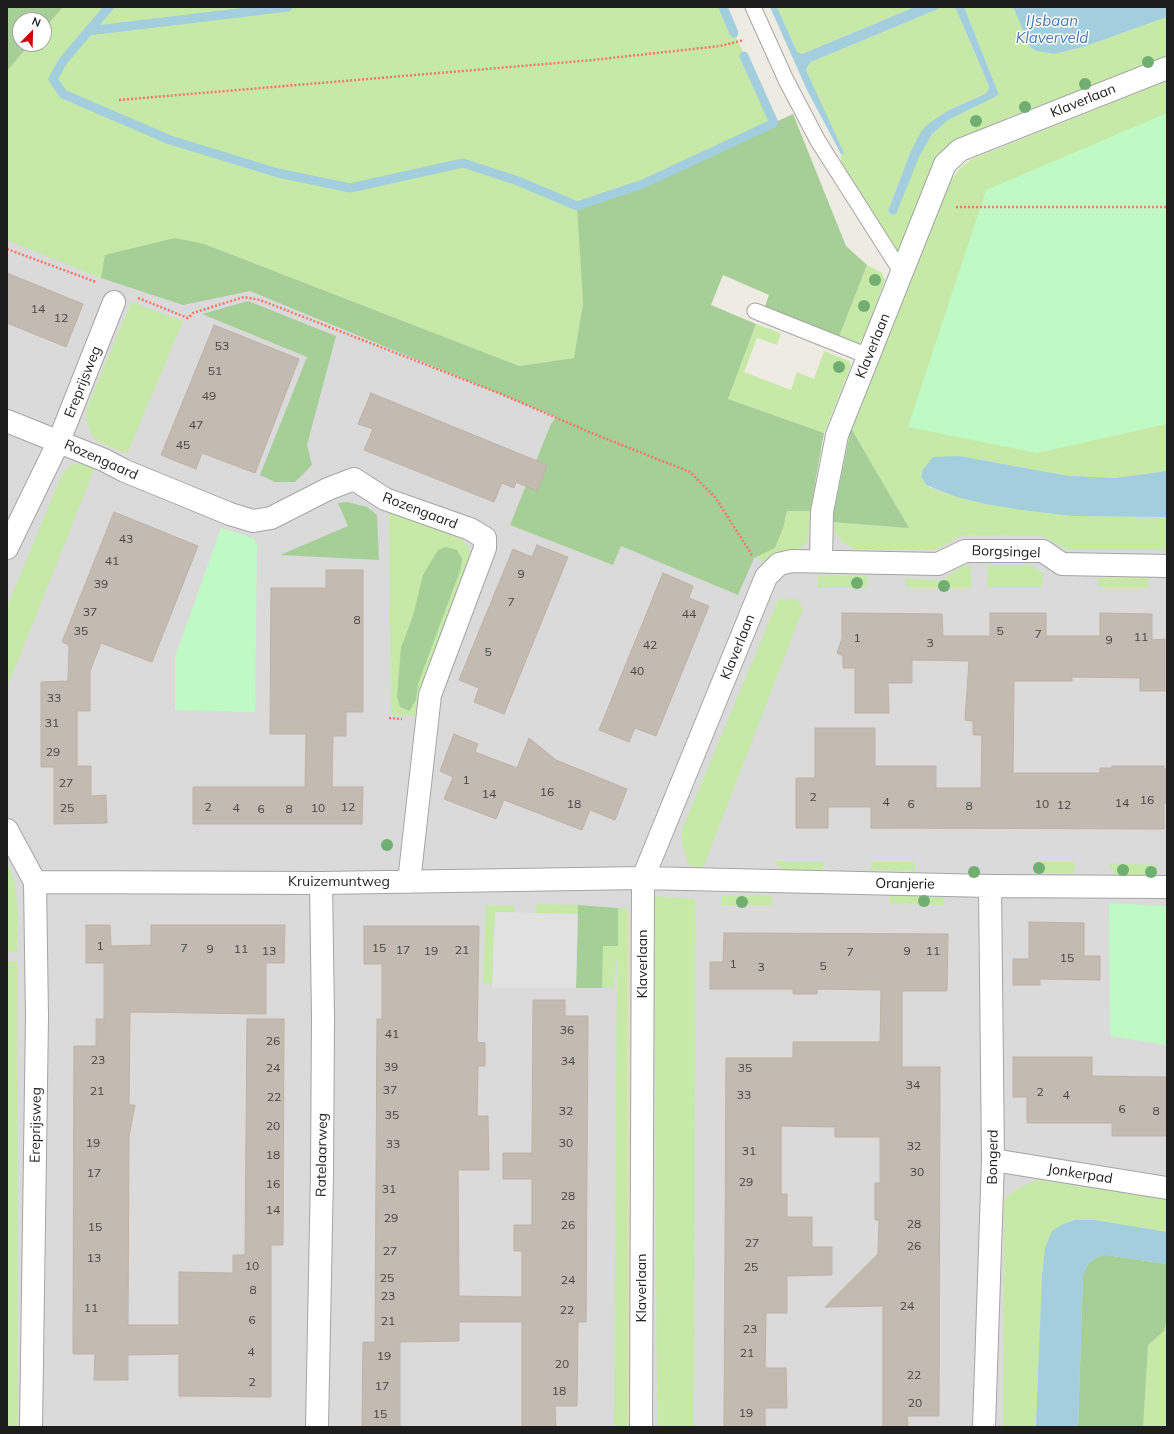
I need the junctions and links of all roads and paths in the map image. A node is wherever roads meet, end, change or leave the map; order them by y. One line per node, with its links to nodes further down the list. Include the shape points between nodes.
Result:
1 (753, 7): 2 (lane)
2 (765, 34): 4 (path, via 720,46 594,60); 8 (lane, via 818,142)
3 (1167, 68): 6 (street, Klaverlaan, via 960,150 945,164)
4 (119, 100)
5 (1167, 207): 6 (path)
6 (928, 208): 8 (street, Klaverlaan)
7 (7, 249): 9 (path)
8 (902, 273): 12 (street, Klaverlaan)
9 (98, 283)
10 (124, 299): 14 (street, Ereprijsweg); 18 (path, via 188,318 193,313 244,297 260,300 501,394 690,472 715,497)
11 (755, 311): 12 (lane)
12 (868, 356): 16 (street, Klaverlaan, via 836,436 822,512)
13 (7, 421): 14 (street, Rozengaard)
14 (59, 441): 15 (street, Ereprijsweg); 22 (street, Rozengaard, via 125,471 253,521 270,518 354,479 385,499 470,529 485,538 485,548 430,696)
15 (7, 548)
16 (821, 561): 17 (street, Borgsingel, via 938,564 965,551 1043,551 1062,564); 18 (street, Klaverlaan, via 792,561 779,564)
17 (1167, 566)
18 (766, 577): 20 (street, Klaverlaan)
19 (7, 830): 21 (street, Ereprijsweg)
20 (643, 878): 22 (street, Kruizemuntweg); 24 (street, Oranjerie); 30 (street, Klaverlaan)
21 (35, 882): 23 (street, Kruizemuntweg); 28 (street, Ereprijsweg, via 37,1017)
22 (409, 882): 23 (street, Kruizemuntweg)
23 (321, 883): 29 (street, Ratelaarweg, via 322,1173)
24 (990, 886): 25 (street, Oranjerie); 26 (street, Bongerd)
25 (1167, 887)
26 (994, 1160): 27 (street, Jonkerpad); 31 (street, Bongerd)
27 (1167, 1188)
28 (31, 1427)
29 (317, 1427)
30 (641, 1427)
31 (984, 1427)

